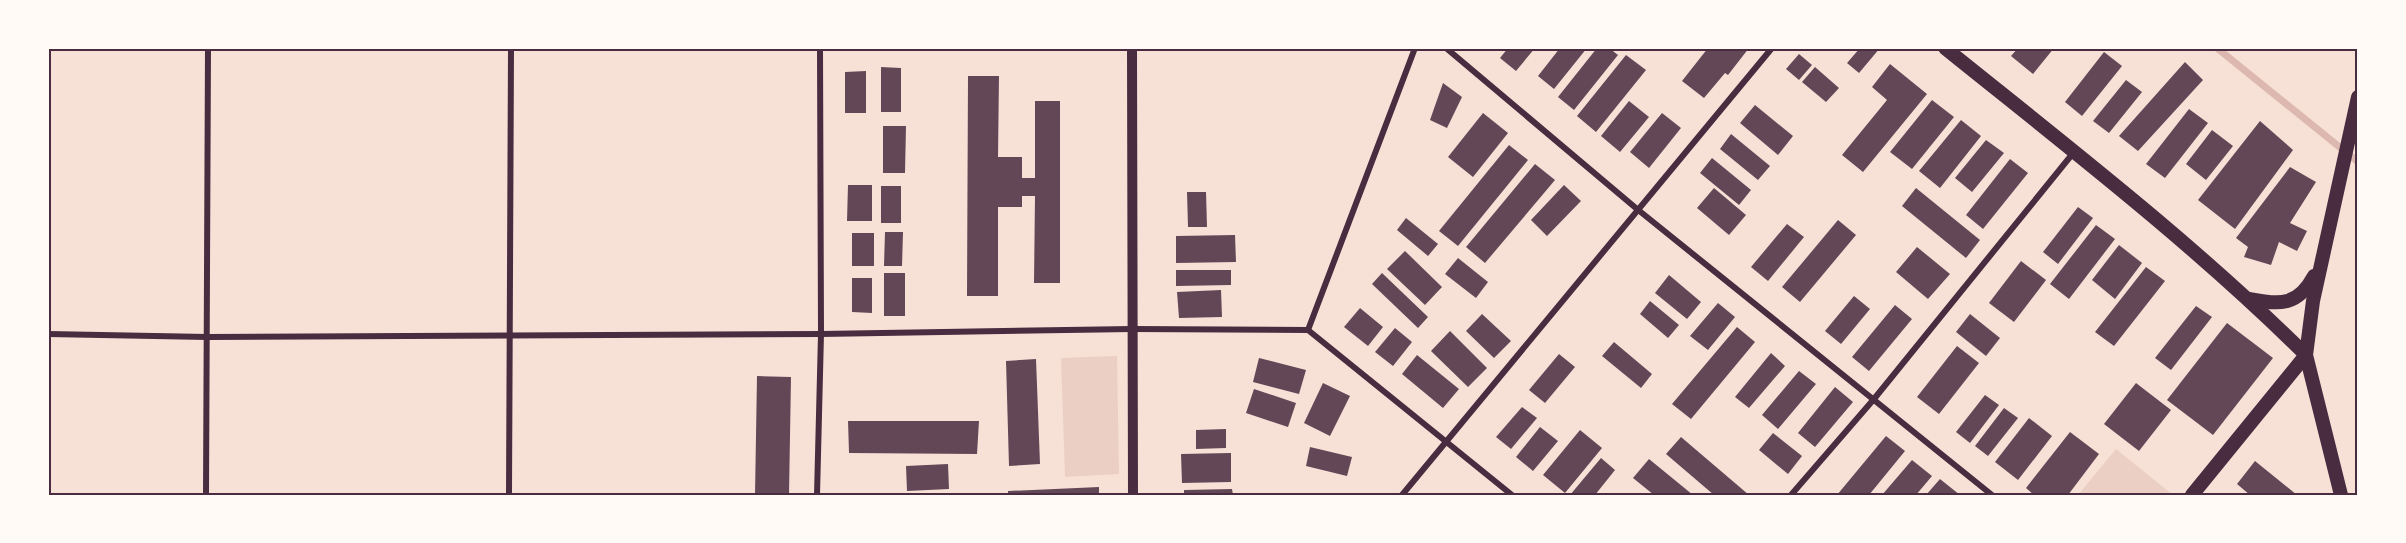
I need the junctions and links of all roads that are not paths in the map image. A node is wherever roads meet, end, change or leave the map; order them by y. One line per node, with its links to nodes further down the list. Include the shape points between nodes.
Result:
1 (208, 48): 19 (street)
2 (511, 48): 17 (street)
3 (820, 48): 18 (street)
4 (1132, 48): 14 (street)
5 (1415, 48): 15 (street)
6 (1446, 48): 11 (street)
7 (1772, 48): 11 (street)
8 (1945, 48): 10 (main road)
9 (2357, 104): 12 (main road)
10 (2074, 152): 13 (main road); 21 (street)
11 (1637, 209): 21 (street); 22 (street)
12 (2320, 267): 13 (main road, via 2306,290 2294,299 2276,304); 20 (main road)
13 (2249, 299): 20 (main road)
14 (1132, 329): 15 (street); 18 (street); 26 (street)
15 (1308, 330): 22 (street)
16 (48, 334): 19 (street)
17 (511, 334): 18 (street); 19 (street); 24 (street)
18 (821, 334): 25 (street)
19 (207, 337): 23 (street)
20 (2306, 355): 31 (main road); 32 (main road)
21 (1874, 399): 29 (street); 30 (street)
22 (1446, 442): 27 (street); 28 (street)
23 (206, 495)
24 (509, 495)
25 (816, 495)
26 (1133, 495)
27 (1402, 495)
28 (1512, 495)
29 (1791, 495)
30 (1992, 495)
31 (2192, 495)
32 (2342, 495)

